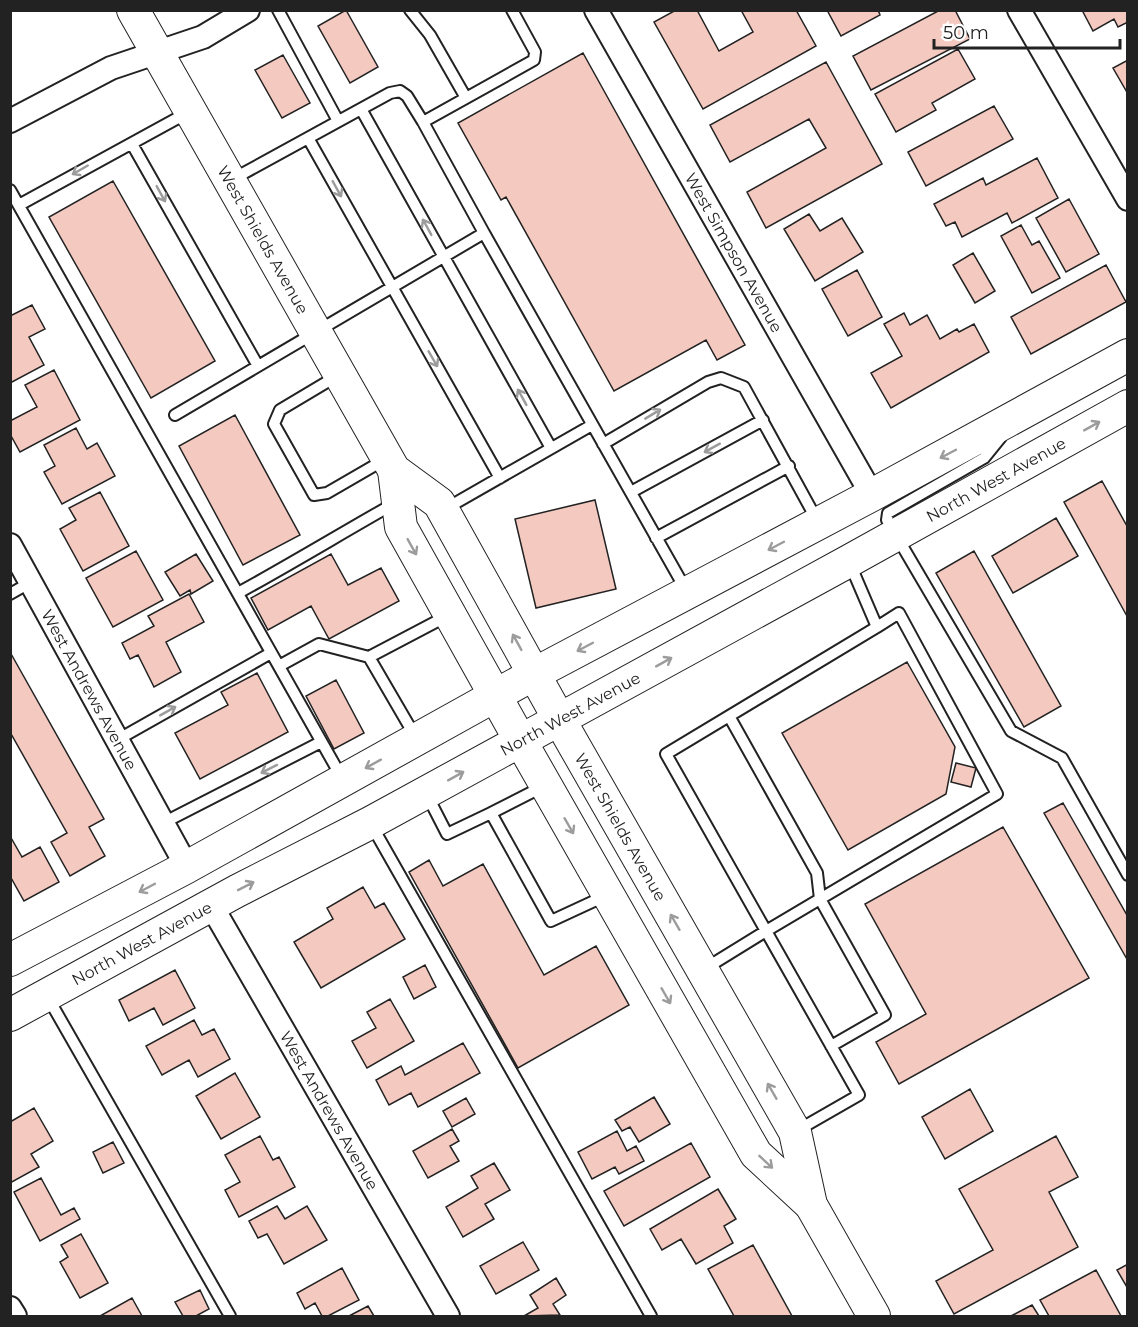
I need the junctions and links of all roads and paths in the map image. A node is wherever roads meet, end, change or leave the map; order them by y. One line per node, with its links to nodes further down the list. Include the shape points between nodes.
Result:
1 (133, 10): 8 (main road, West Shields Avenue)
2 (248, 10): 8 (street, via 203,37)
3 (278, 10): 13 (lane)
4 (410, 10): 9 (lane, via 430,35)
5 (512, 10): 9 (lane, via 535,52 534,60)
6 (596, 10): 39 (street, West Simpson Avenue)
7 (1019, 10): 19 (street)
8 (156, 53): 11 (main road, West Shields Avenue); 12 (street, via 111,68)
9 (466, 98): 14 (lane)
10 (361, 108): 13 (lane); 14 (lane, via 400,91); 22 (lane, one-way to 10)
11 (190, 111): 16 (lane); 17 (main road, West Shields Avenue)
12 (10, 121)
13 (339, 121): 15 (lane)
14 (423, 122): 21 (lane)
15 (308, 138): 17 (lane); 23 (lane, one-way to 23)
16 (132, 144): 20 (lane, one-way to 20); 26 (lane, one-way to 26)
17 (229, 181): 24 (main road, West Shields Avenue)
18 (10, 190): 20 (lane)
19 (1128, 199)
20 (19, 205): 48 (lane)
21 (484, 233): 22 (lane); 32 (lane)
22 (444, 257): 23 (lane); 34 (lane, one-way to 22)
23 (392, 288): 24 (lane); 37 (lane, one-way to 37)
24 (315, 332): 26 (lane); 27 (main road, West Shields Avenue)
25 (1128, 355): 30 (main road)
26 (258, 366): 29 (lane)
27 (339, 375): 35 (main road, West Shields Avenue); 35 (lane, via 280,410 274,424 314,495 327,493)
28 (1126, 409): 43 (main road, North West Avenue, one-way to 28)
29 (175, 415)
30 (1018, 416): 39 (main road, one-way to 39); 43 (lane, via 984,458 888,513 887,520)
31 (763, 420): 33 (lane, one-way to 31, via 721,378 744,387); 36 (lane); 38 (lane, one-way to 38)
32 (592, 425): 33 (lane); 34 (lane)
33 (603, 444): 38 (lane)
34 (551, 448): 37 (lane)
35 (390, 464): 40 (main road, West Shields Avenue); 41 (main road, West Shields Avenue)
36 (789, 466): 42 (lane); 44 (lane)
37 (500, 478): 41 (lane)
38 (630, 492): 44 (lane)
39 (872, 495): 42 (main road)
40 (398, 502): 48 (lane); 51 (main road, West Shields Avenue, one-way to 51, via 401,527)
41 (443, 510): 56 (main road, West Shields Avenue, one-way to 41)
42 (819, 523): 49 (main road, one-way to 49)
43 (895, 535): 46 (main road, North West Avenue); 71 (lane, via 1011,731 1062,758)
44 (656, 538): 49 (lane)
45 (10, 545): 47 (street, West Andrews Avenue)
46 (849, 561): 52 (lane); 59 (main road, North West Avenue, one-way to 46)
47 (31, 582): 50 (lane); 61 (street, West Andrews Avenue)
48 (238, 593): 53 (lane)
49 (687, 593): 56 (main road, one-way to 56)
50 (10, 594)
51 (450, 614): 54 (lane); 57 (main road, West Shields Avenue)
52 (876, 627): 58 (lane); 73 (lane, via 899,613 997,794)
53 (271, 653): 55 (lane); 61 (lane, one-way to 53)
54 (369, 657): 55 (lane, via 319,644); 60 (lane)
55 (279, 666): 63 (lane)
56 (534, 674): 57 (main road); 59 (main road, West Shields Avenue)
57 (495, 696): 60 (main road); 62 (main road, West Shields Avenue)
58 (729, 716): 73 (lane, via 818,873); 75 (lane, via 666,754)
59 (559, 719): 62 (main road, North West Avenue); 77 (main road, West Shields Avenue, one-way to 59)
60 (417, 739): 64 (main road, one-way to 64)
61 (117, 740): 69 (street, West Andrews Avenue)
62 (520, 740): 65 (main road, West Shields Avenue); 66 (main road, North West Avenue, one-way to 62)
63 (321, 742): 64 (lane); 69 (lane, one-way to 69)
64 (343, 780): 70 (main road)
65 (546, 786): 67 (lane); 72 (main road, West Shields Avenue, one-way to 72)
66 (426, 793): 67 (lane, via 447,834); 68 (main road, North West Avenue)
67 (491, 813): 72 (lane, via 551,921)
68 (370, 823): 74 (main road, North West Avenue, one-way to 68); 87 (lane)
69 (163, 824): 70 (street, West Andrews Avenue)
70 (187, 867): 76 (main road, one-way to 76)
71 (1128, 874)
72 (608, 894): 82 (main road, West Shields Avenue, one-way to 82, via 756,1154)
73 (820, 898): 75 (lane); 80 (lane, via 885,1016)
74 (211, 905): 78 (main road, North West Avenue); 86 (street, West Andrews Avenue)
75 (766, 931): 77 (lane); 80 (lane)
76 (10, 960)
77 (703, 970): 81 (main road, West Shields Avenue, one-way to 77)
78 (47, 996): 79 (main road, North West Avenue); 85 (lane)
79 (10, 1015)
80 (831, 1046): 81 (lane, via 859,1095)
81 (795, 1132): 82 (main road, West Shields Avenue)
82 (811, 1204): 88 (main road, West Shields Avenue)
83 (10, 1308): 84 (street)
84 (15, 1317)
85 (230, 1317)
86 (447, 1317)
87 (651, 1317)
88 (874, 1317)

